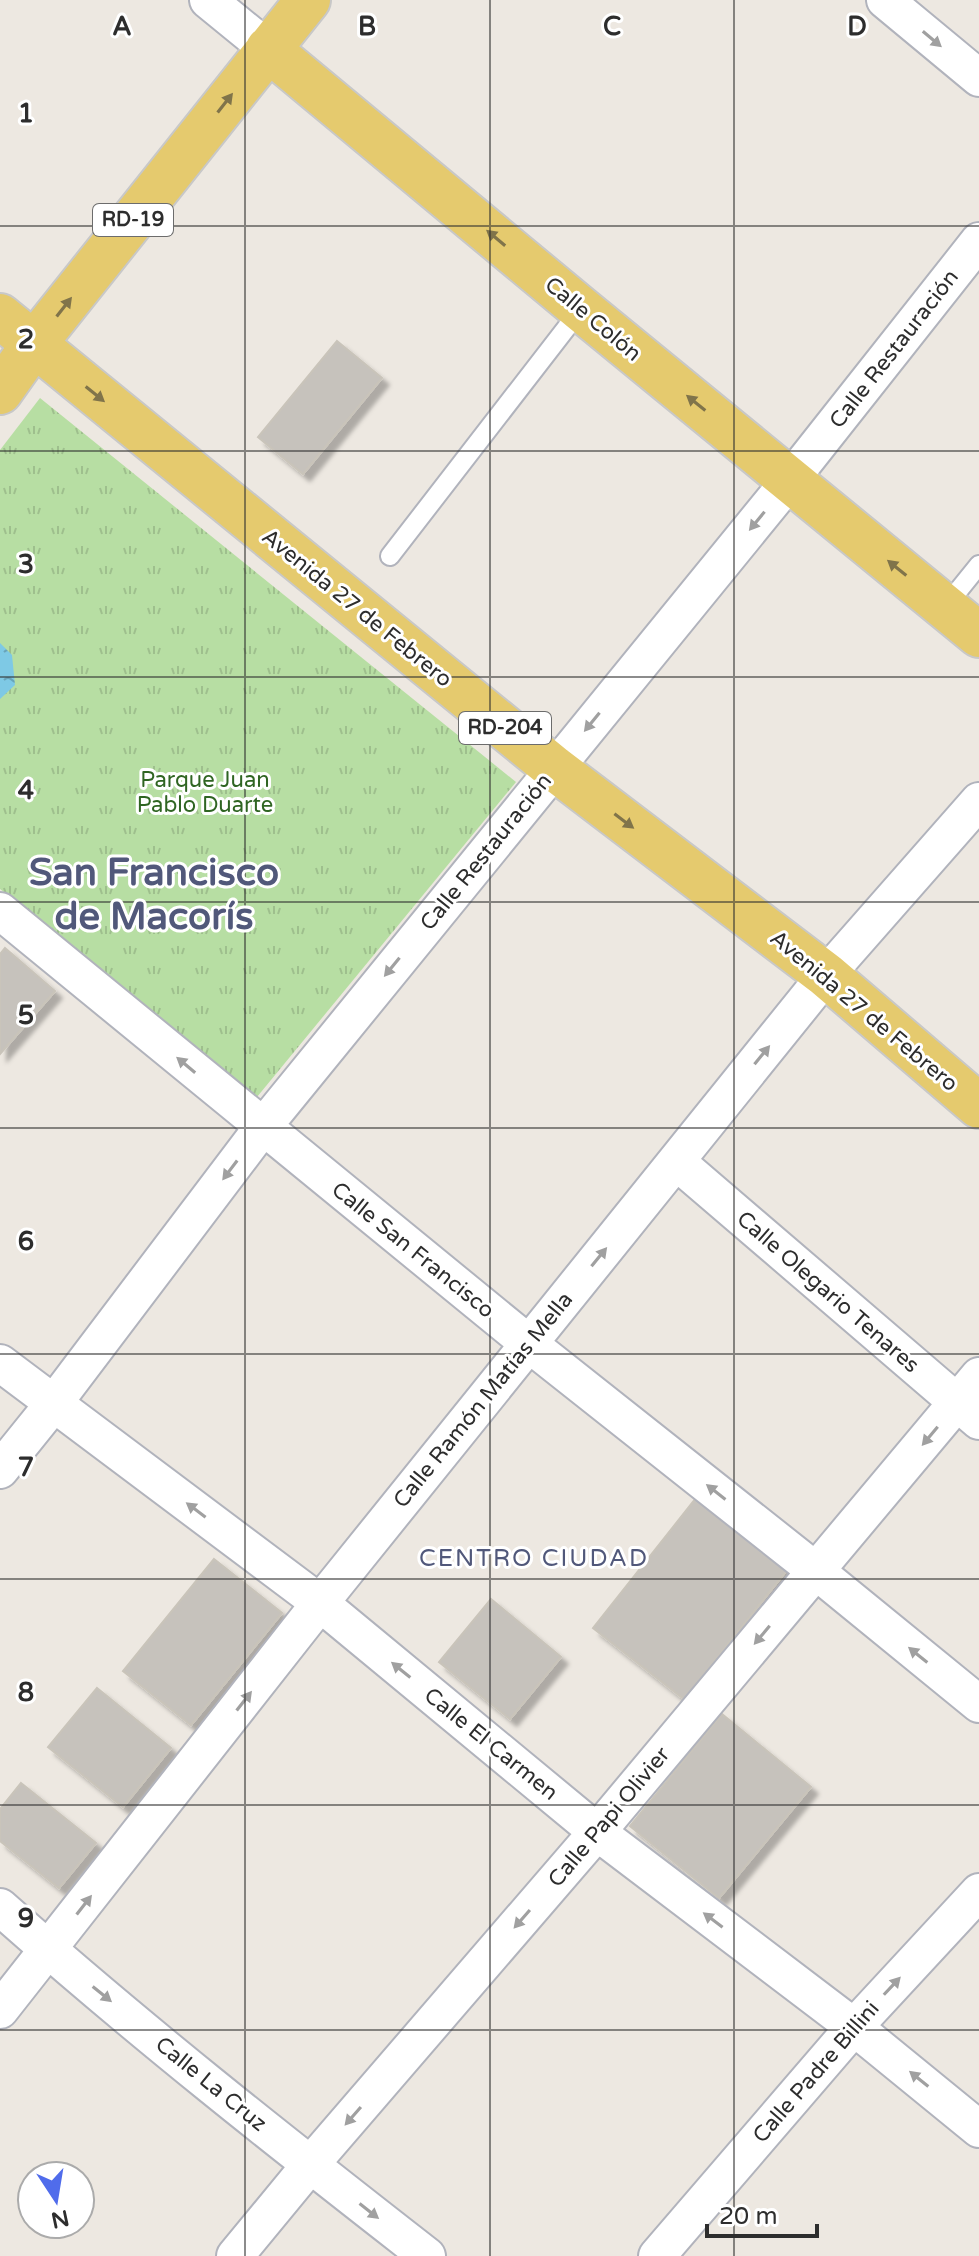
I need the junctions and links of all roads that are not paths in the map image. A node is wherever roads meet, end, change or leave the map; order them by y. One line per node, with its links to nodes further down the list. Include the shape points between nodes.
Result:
1 (208, 0): 4 (street, Calle Colón)
2 (308, 0): 4 (main road, RD-19)
3 (885, 0): 5 (street, one-way to 5)
4 (268, 49): 7 (main road, Calle Colón, one-way to 4); 9 (main road, RD-19, one-way to 4)
5 (979, 78)
6 (979, 241): 11 (street, Calle Restauración)
7 (581, 309): 11 (main road, Calle Colón, one-way to 7); 12 (lane)
8 (0, 316): 9 (main road, Avenida 27 de Febrero)
9 (34, 344): 10 (main road, RD-19); 16 (main road, Avenida 27 de Febrero / RD-204, one-way to 16)
10 (0, 392)
11 (790, 480): 14 (main road, Calle Colón, one-way to 11); 16 (street, Calle Restauración, one-way to 16)
12 (390, 556)
13 (979, 565): 14 (lane)
14 (945, 607): 15 (main road, Calle Colón)
15 (979, 635)
16 (554, 768): 19 (main road, Avenida 27 de Febrero / RD-204, one-way to 19); 21 (street, Calle Restauración, one-way to 21)
17 (979, 801): 19 (street, Calle Ramón Matías Mella)
18 (0, 911): 21 (street, Calle San Francisco, one-way to 18)
19 (826, 975): 20 (main road, Avenida 27 de Febrero / RD-204); 22 (street, Calle Ramón Matías Mella, one-way to 19)
20 (979, 1106)
21 (262, 1128): 23 (street, Calle San Francisco); 26 (street, Calle Restauración, one-way to 26)
22 (677, 1162): 23 (street, Calle Ramón Matías Mella, one-way to 22); 25 (street, Calle Olegario Tenares)
23 (528, 1343): 28 (street, Calle San Francisco, one-way to 23); 29 (street, Calle Ramón Matías Mella)
24 (0, 1363): 26 (street, Calle El Carmen)
25 (972, 1400): 28 (street, Calle Papi Olivier, one-way to 28)
26 (54, 1403): 27 (street, Calle Restauración); 29 (street, Calle El Carmen, one-way to 26)
27 (0, 1470)
28 (816, 1571): 30 (street, Calle San Francisco, one-way to 28); 31 (street, Calle Papi Olivier, one-way to 31)
29 (320, 1603): 31 (street, Calle El Carmen, one-way to 29); 34 (street, Calle Ramón Matías Mella, one-way to 29)
30 (979, 1704)
31 (597, 1832): 36 (street, Calle El Carmen, one-way to 31); 38 (street, Calle Papi Olivier, one-way to 38)
32 (979, 1892): 36 (street, Calle Padre Billini, one-way to 32)
33 (0, 1907): 34 (street, Calle La Cruz)
34 (49, 1950): 35 (street, Calle Ramón Matías Mella); 38 (street, Calle La Cruz, one-way to 38)
35 (0, 2010)
36 (854, 2027): 37 (street, Calle El Carmen, one-way to 36); 41 (street, Calle Padre Billini)
37 (979, 2129)
38 (310, 2165): 39 (street, Calle Papi Olivier); 40 (street, Calle La Cruz, one-way to 40)
39 (235, 2256)
40 (427, 2256)
41 (657, 2256)

